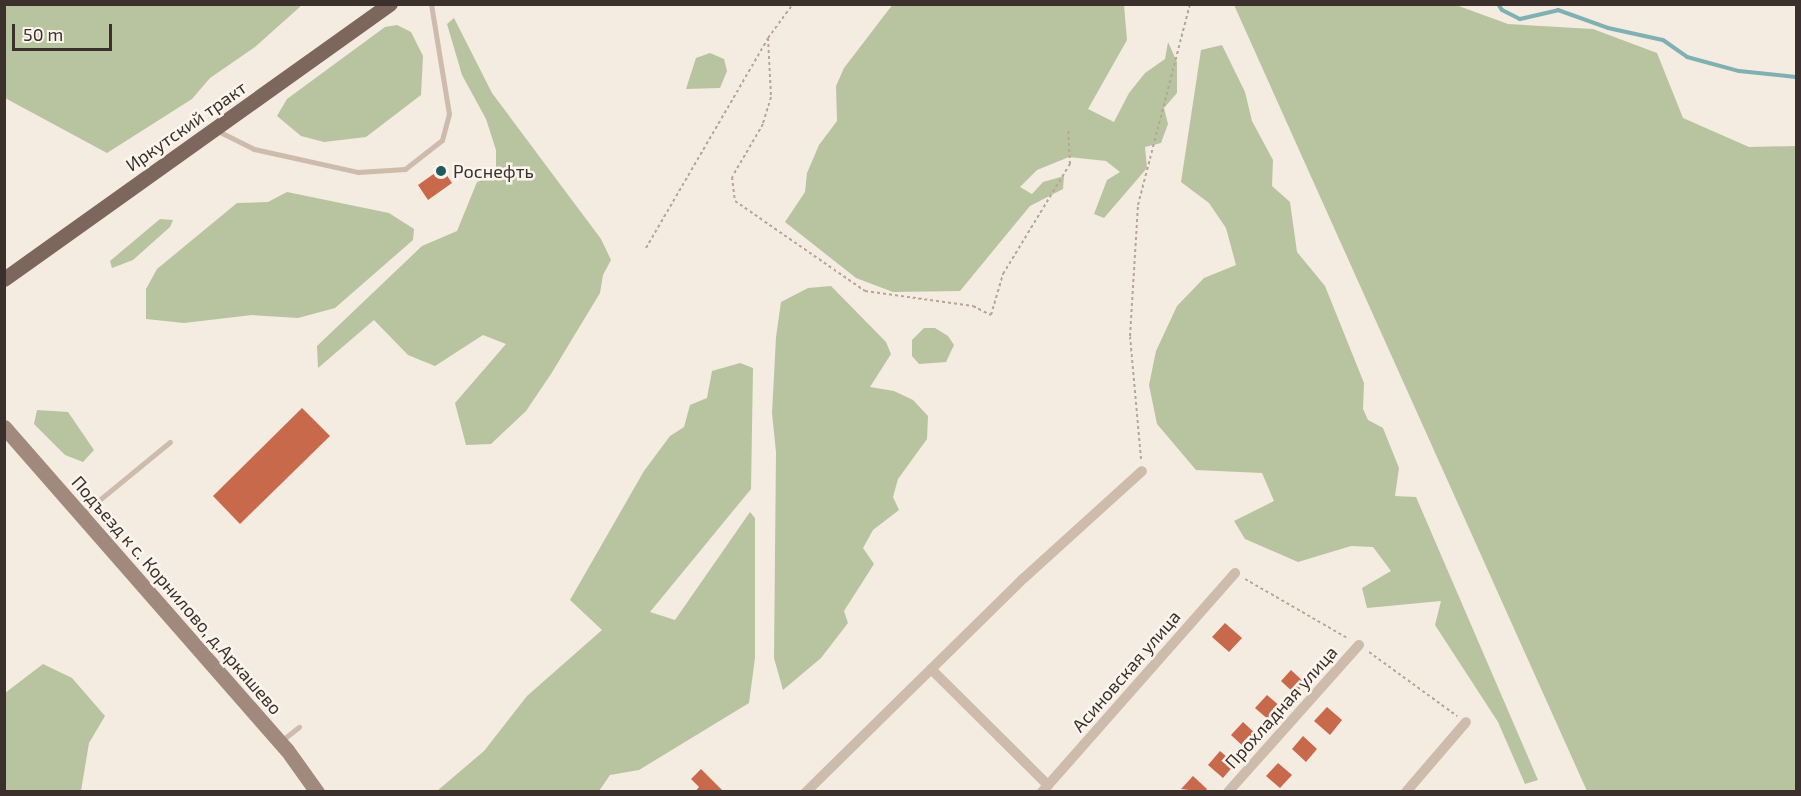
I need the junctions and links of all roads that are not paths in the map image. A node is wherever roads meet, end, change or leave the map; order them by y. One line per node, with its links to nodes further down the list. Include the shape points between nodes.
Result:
1 (390, 4): 3 (main road, Иркутский тракт)
2 (431, 4): 3 (lane, via 449,114 442,140 405,169 358,172 254,149)
3 (214, 129): 4 (main road, Иркутский тракт)
4 (4, 279)
5 (4, 426): 8 (street, Подъезд к с. Корнилово, д.Аркашево)
6 (170, 442): 8 (lane)
7 (1142, 471): 11 (street)
8 (81, 515): 14 (street, Подъезд к с. Корнилово, д.Аркашево)
9 (1235, 573): 15 (street, Асиновская улица)
10 (1359, 645): 18 (street, Прохладная улица)
11 (931, 669): 15 (street); 17 (street)
12 (1466, 722): 19 (street)
13 (299, 727): 14 (lane)
14 (280, 742): 16 (street, Подъезд к с. Корнилово, д.Аркашево)
15 (1045, 788)
16 (317, 792)
17 (806, 792)
18 (1228, 792)
19 (1406, 792)

